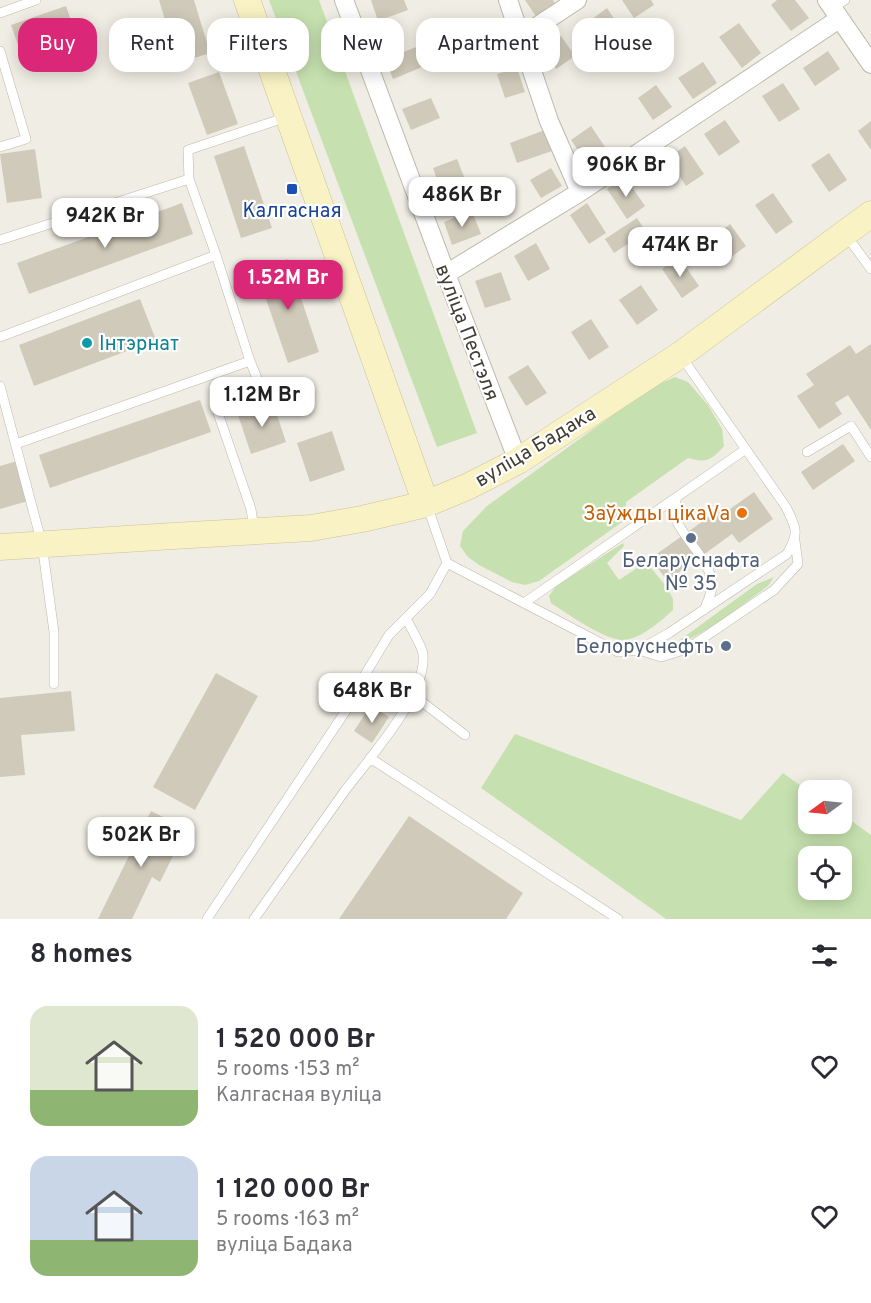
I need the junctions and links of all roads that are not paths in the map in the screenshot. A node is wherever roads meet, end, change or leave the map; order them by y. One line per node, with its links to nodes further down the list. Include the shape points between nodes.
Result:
1 (36, 0): 7 (lane)
2 (247, 0): 13 (main road)
3 (344, 0): 22 (street, вуліца Пестэля)
4 (508, 0): 8 (street)
5 (577, 0): 9 (street)
6 (836, 7): 11 (street); 16 (street)
7 (0, 13)
8 (514, 18)
9 (550, 18)
10 (0, 51): 14 (lane, via 26,139)
11 (871, 64)
12 (533, 72): 16 (street)
13 (289, 117): 15 (lane, via 188,150); 33 (main road)
14 (0, 147)
15 (189, 179): 19 (lane); 20 (lane)
16 (580, 192): 22 (street)
17 (871, 214): 18 (main road, вуліца Бадака)
18 (845, 234): 21 (lane); 24 (main road, вуліца Бадака)
19 (0, 240)
20 (216, 255): 23 (lane); 25 (lane)
21 (871, 269)
22 (446, 274): 31 (street, вуліца Пестэля)
23 (0, 337)
24 (680, 355): 28 (lane); 31 (main road, вуліца Бадака)
25 (250, 361): 27 (lane); 34 (lane, via 265,398 219,413)
26 (0, 386): 27 (lane)
27 (16, 444): 36 (lane)
28 (746, 449): 32 (lane); 35 (lane, via 786,507 796,527)
29 (807, 452): 30 (lane, via 852,426)
30 (871, 457)
31 (518, 461): 33 (main road, вуліца Бадака)
32 (677, 496): 39 (lane); 40 (lane, via 676,520 708,567 712,584)
33 (426, 504): 34 (main road, вуліца Бадака, via 311,528); 38 (lane)
34 (255, 531): 36 (main road, вуліца Бадака)
35 (795, 541): 40 (lane, via 787,554); 42 (lane, via 798,564 774,590 687,649 661,657)
36 (42, 544): 37 (main road, вуліца Бадака); 43 (lane, via 54,632)
37 (0, 547)
38 (447, 563): 39 (lane); 41 (lane, via 430,594)
39 (524, 603): 42 (lane, via 618,652)
40 (704, 610): 42 (lane)
41 (406, 618): 44 (lane, via 423,654); 47 (lane, via 389,635 349,706)
42 (639, 650)
43 (54, 684)
44 (413, 695): 45 (lane); 46 (lane)
45 (465, 735)
46 (370, 758): 48 (lane); 49 (lane)
47 (207, 919)
48 (254, 919)
49 (618, 919)

